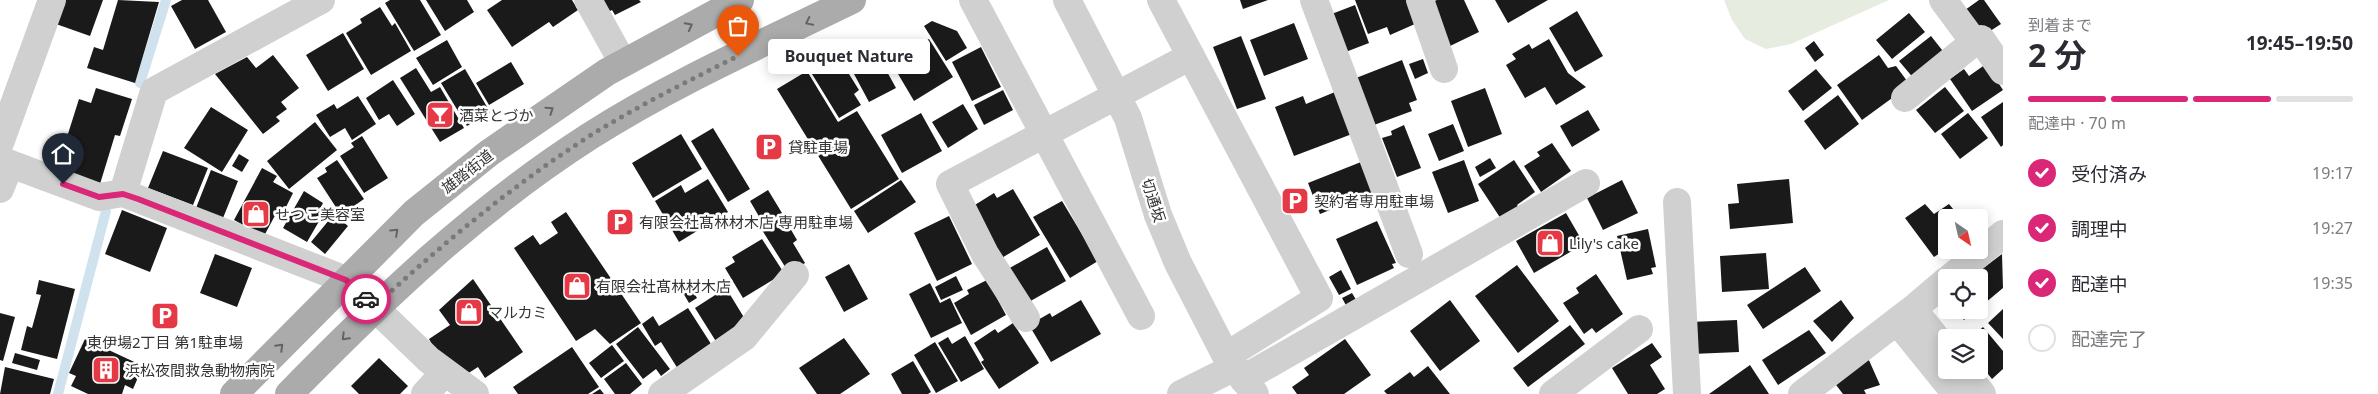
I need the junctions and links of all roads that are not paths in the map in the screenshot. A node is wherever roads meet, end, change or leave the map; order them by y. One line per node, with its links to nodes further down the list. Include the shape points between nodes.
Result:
1 (52, 0): 20 (street)
2 (321, 0): 23 (street, via 154,91)
3 (588, 0): 14 (street)
4 (740, 0): 14 (main road, 雄踏街道, one-way to 4)
5 (852, 0): 31 (main road, one-way to 31, via 672,89 592,135 478,216)
6 (973, 0): 19 (street)
7 (1067, 0): 17 (street, 切通坂)
8 (1161, 0): 13 (street)
9 (1314, 0): 26 (street)
10 (1420, 0): 15 (street)
11 (1942, 0): 12 (street)
12 (1974, 42): 16 (street, via 1981,39); 18 (street)
13 (1191, 56): 17 (street); 38 (street, via 1319,298)
14 (623, 63): 29 (main road, 雄踏街道, one-way to 14, via 414,213 489,153)
15 (1444, 69)
16 (2003, 71)
17 (1117, 95): 19 (street); 38 (street, 切通坂, via 1137,142 1158,216 1168,239 1189,286)
18 (1905, 98)
19 (1044, 134): 33 (street); 34 (street, via 950,184 985,254)
20 (3, 156): 22 (street); 23 (street, via 99,197)
21 (1586, 183): 38 (street)
22 (0, 189)
23 (123, 194): 29 (street)
24 (1677, 202): 47 (street)
25 (2003, 234): 27 (street)
26 (1409, 254)
27 (1961, 269)
28 (795, 275): 44 (street, via 744,337)
29 (346, 280): 31 (street); 40 (main road, 雄踏街道, one-way to 29)
30 (1938, 288): 32 (street)
31 (374, 307): 37 (street); 41 (main road, one-way to 41)
32 (1905, 315): 36 (street); 48 (street); 49 (street)
33 (1141, 316)
34 (1026, 318)
35 (1638, 329): 46 (street)
36 (1938, 343)
37 (444, 372): 42 (street); 43 (street)
38 (1240, 374): 45 (street)
39 (1970, 379): 50 (street)
40 (234, 394)
41 (289, 394)
42 (425, 394)
43 (475, 394)
44 (662, 394)
45 (1181, 394)
46 (1553, 394)
47 (1687, 394)
48 (1802, 394)
49 (1956, 394)
50 (1982, 394)

